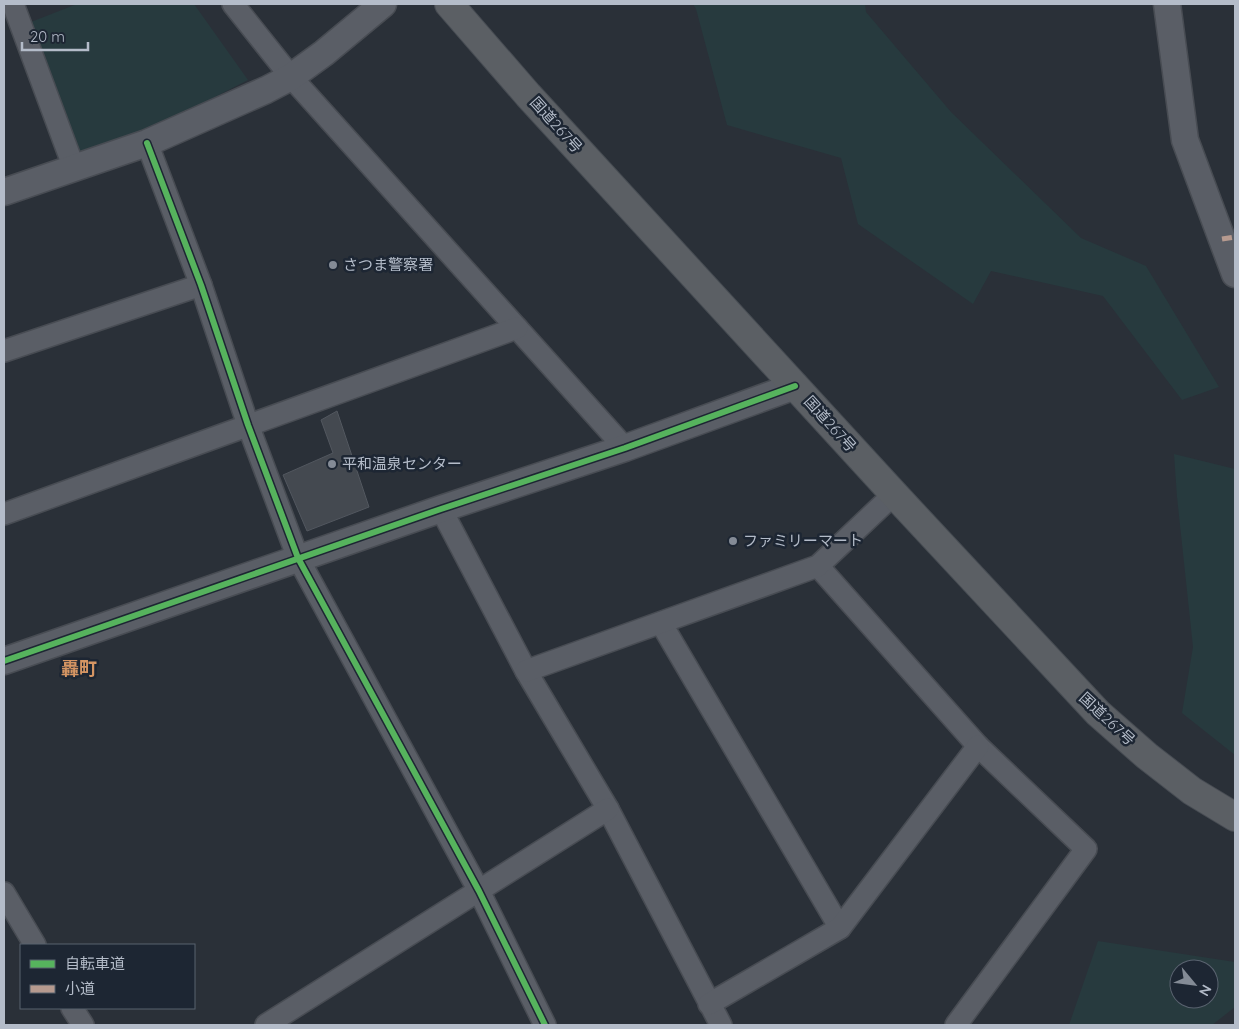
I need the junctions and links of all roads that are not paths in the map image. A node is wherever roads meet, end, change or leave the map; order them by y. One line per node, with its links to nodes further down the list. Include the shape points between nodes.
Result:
1 (233, 4): 6 (street)
2 (383, 4): 6 (street)
3 (450, 4): 14 (highway, 国道267号, via 528,95)
4 (1167, 4): 10 (street, via 1184,140)
5 (15, 5): 8 (street)
6 (291, 77): 7 (street); 12 (street)
7 (148, 143): 8 (street); 11 (street)
8 (74, 168): 9 (street)
9 (4, 192)
10 (1235, 274)
11 (201, 285): 13 (street); 15 (street)
12 (517, 328): 15 (street); 16 (street)
13 (4, 351)
14 (795, 386): 16 (street); 17 (highway, 国道267号)
15 (248, 426): 19 (street); 20 (street)
16 (625, 448): 18 (street)
17 (894, 494): 21 (street); 27 (highway, 国道267号, via 1098,713 1192,791)
18 (441, 509): 20 (street); 24 (street)
19 (4, 514)
20 (298, 558): 23 (street); 28 (street)
21 (818, 566): 22 (street); 25 (street)
22 (661, 623): 24 (street); 30 (street)
23 (4, 661)
24 (526, 671): 26 (street)
25 (978, 746): 30 (street); 38 (street, via 1086,849)
26 (608, 808): 28 (street); 32 (street)
27 (1235, 817)
28 (479, 891): 34 (street); 36 (street)
29 (4, 893): 31 (street)
30 (840, 928): 32 (street)
31 (34, 944)
32 (709, 1004): 37 (street)
33 (73, 1009): 35 (street)
34 (543, 1024)
35 (83, 1025)
36 (266, 1025)
37 (721, 1025)
38 (956, 1025)

